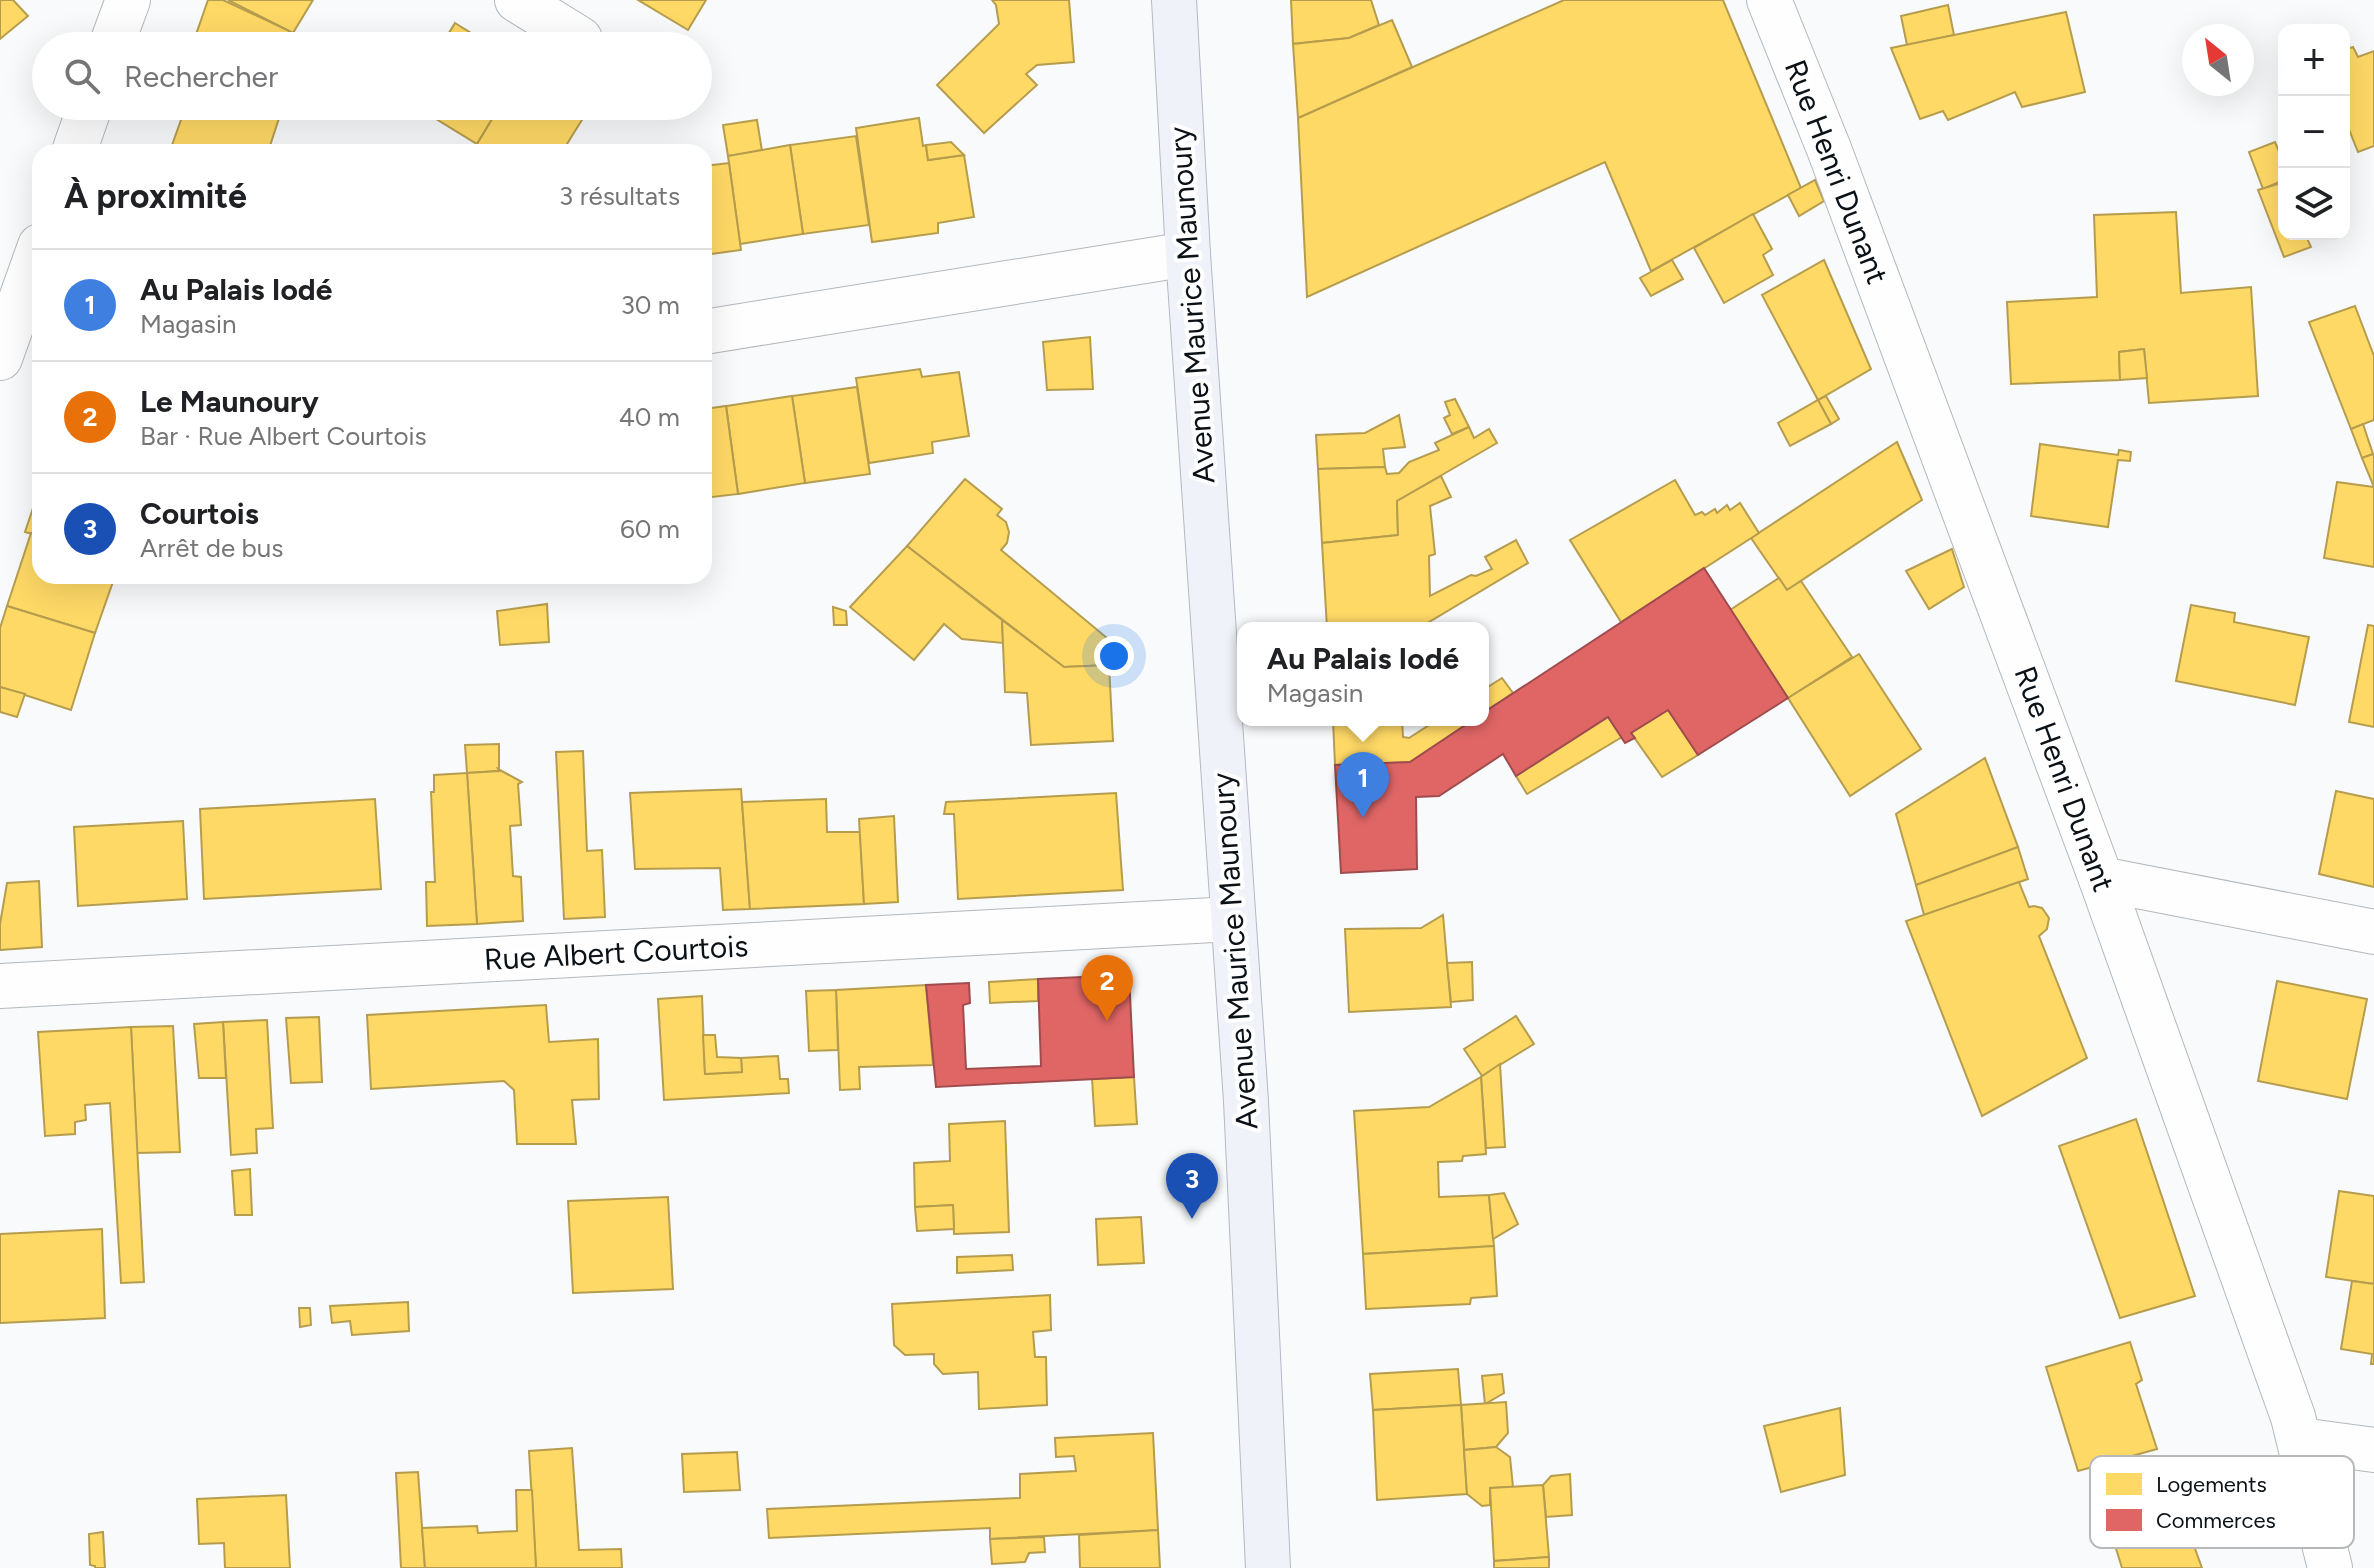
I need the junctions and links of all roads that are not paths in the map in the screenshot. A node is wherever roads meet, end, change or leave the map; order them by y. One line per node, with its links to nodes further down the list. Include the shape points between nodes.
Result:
1 (128, 0): 5 (street)
2 (517, 0): 6 (street)
3 (1174, 0): 9 (main road, Avenue Maurice Maunoury)
4 (1769, 0): 13 (street, Rue Henri Dunant)
5 (116, 32)
6 (569, 32)
7 (85, 120): 8 (street)
8 (77, 144)
9 (1188, 254): 11 (street); 14 (main road, Avenue Maurice Maunoury)
10 (32, 268): 12 (street)
11 (712, 331)
12 (0, 358)
13 (2101, 879): 15 (street); 17 (street, Rue Henri Dunant)
14 (1232, 919): 16 (street, Rue Albert Courtois); 21 (main road, Avenue Maurice Maunoury)
15 (2374, 932)
16 (0, 986)
17 (2300, 1440): 18 (street); 19 (street, Rue Henri Dunant)
18 (2374, 1450)
19 (2304, 1456)
20 (2325, 1548): 22 (street, Rue Henri Dunant)
21 (1268, 1568)
22 (2330, 1568)

